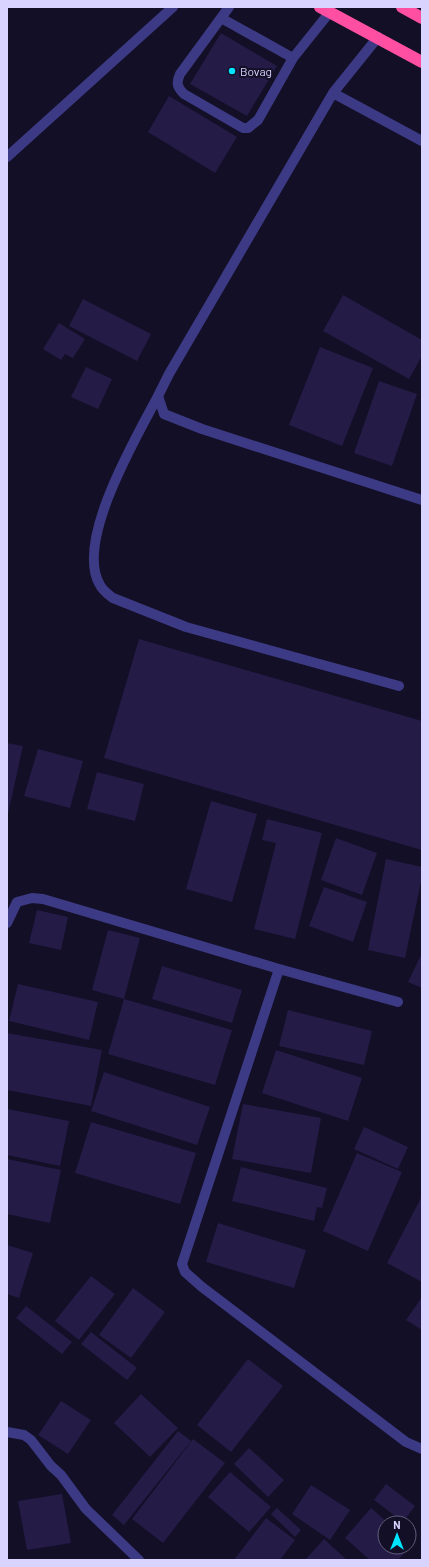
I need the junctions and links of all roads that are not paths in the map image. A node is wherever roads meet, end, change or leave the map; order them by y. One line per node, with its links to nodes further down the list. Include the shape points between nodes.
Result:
1 (173, 7): 12 (street)
2 (230, 7): 5 (street)
3 (402, 7): 6 (highway)
4 (324, 10): 7 (highway); 8 (street)
5 (220, 18): 8 (street); 8 (street, via 176,82 184,94 243,128 252,126 258,120)
6 (422, 18)
7 (378, 37): 9 (highway); 10 (street)
8 (294, 58)
9 (422, 62)
10 (333, 93): 11 (street); 13 (street)
11 (422, 141)
12 (7, 157)
13 (158, 396): 14 (street, via 164,414 171,418); 15 (street, via 119,469 96,537 94,562 105,592 113,598 186,627)
14 (422, 500)
15 (399, 686)
16 (7, 923): 17 (street, via 17,902 32,898 43,899)
17 (279, 969): 18 (street); 20 (street, via 182,1264 185,1272 202,1287 406,1442)
18 (398, 1002)
19 (7, 1432): 21 (street, via 24,1435 31,1440 86,1509)
20 (422, 1449)
21 (138, 1560)

